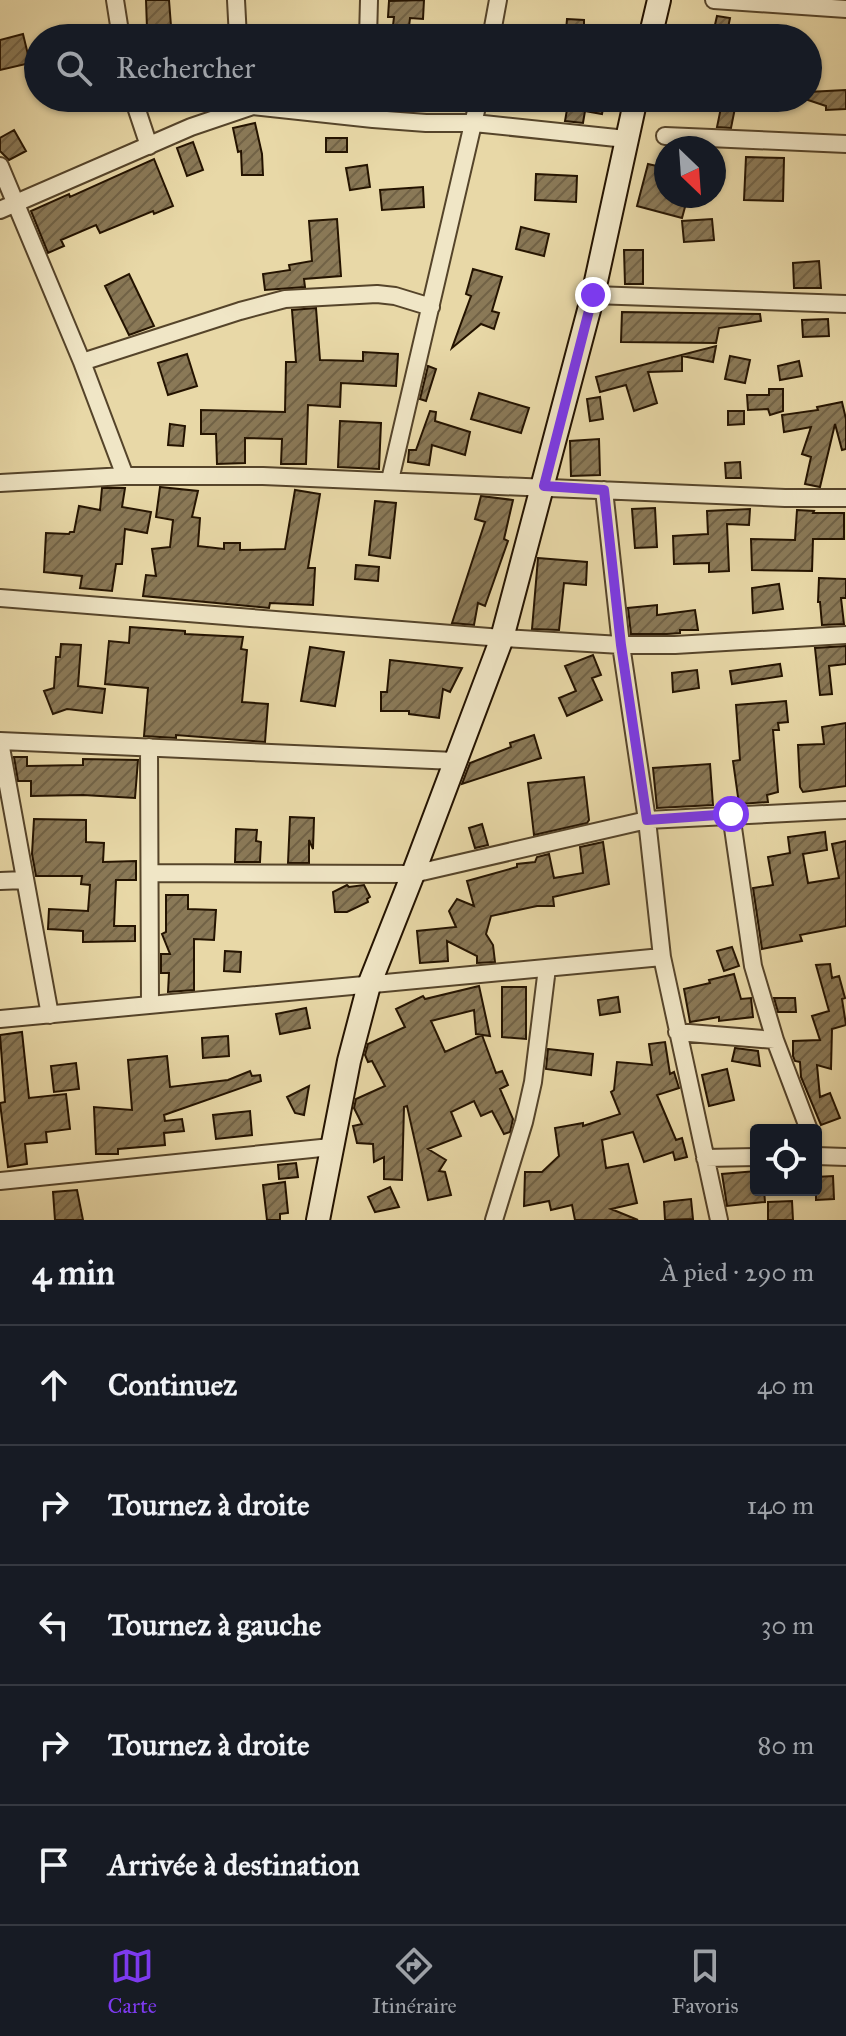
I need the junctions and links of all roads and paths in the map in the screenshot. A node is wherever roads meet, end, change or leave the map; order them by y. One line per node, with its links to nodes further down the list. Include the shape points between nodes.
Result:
1 (115, 0): 8 (street)
2 (236, 0): 9 (street)
3 (369, 0): 10 (street)
4 (498, 0): 11 (street)
5 (659, 0): 12 (street)
6 (714, 0): 7 (street)
7 (846, 9)
8 (119, 24)
9 (237, 24)
10 (368, 24)
11 (494, 24)
12 (653, 24)
13 (138, 112): 24 (street)
14 (227, 112): 24 (street)
15 (323, 112): 19 (street)
16 (372, 112): 19 (street)
17 (476, 112): 20 (street)
18 (633, 112): 21 (street)
19 (373, 119): 20 (street)
20 (474, 123): 21 (street); 29 (street)
21 (626, 139): 27 (street)
22 (726, 139): 23 (street)
23 (846, 144)
24 (149, 146): 26 (street)
25 (0, 166): 26 (street)
26 (8, 208): 30 (street)
27 (593, 295): 28 (street); 34 (street)
28 (846, 304)
29 (431, 307): 30 (street, via 377,294 285,299); 32 (street)
30 (82, 362): 31 (street)
31 (125, 476): 32 (street); 33 (street)
32 (390, 480): 34 (street)
33 (0, 483)
34 (544, 486): 35 (street); 39 (street)
35 (604, 490): 36 (street); 40 (street)
36 (846, 498)
37 (0, 598): 39 (street)
38 (846, 635): 40 (street)
39 (502, 638): 40 (street); 43 (street)
40 (621, 645): 46 (street)
41 (0, 741): 42 (street); 49 (street)
42 (149, 747): 43 (street); 47 (street)
43 (455, 761): 48 (street)
44 (846, 810): 45 (street)
45 (731, 814): 46 (street); 58 (street, via 753,966)
46 (647, 820): 48 (street); 51 (street)
47 (151, 873): 48 (street); 54 (street)
48 (413, 874): 53 (street)
49 (25, 880): 50 (street); 55 (street)
50 (0, 881)
51 (662, 957): 52 (street); 57 (street)
52 (547, 968): 53 (street); 67 (street, via 533,1082)
53 (369, 985): 54 (street); 60 (street)
54 (150, 1005): 55 (street)
55 (50, 1015): 56 (street)
56 (0, 1019)
57 (677, 1032): 58 (street); 64 (street)
58 (775, 1040): 59 (street)
59 (807, 1124)
60 (331, 1147): 65 (street); 66 (street)
61 (822, 1155): 63 (street)
62 (750, 1157): 64 (street)
63 (846, 1157)
64 (705, 1158): 68 (street)
65 (0, 1181)
66 (318, 1220)
67 (494, 1220)
68 (719, 1220)

